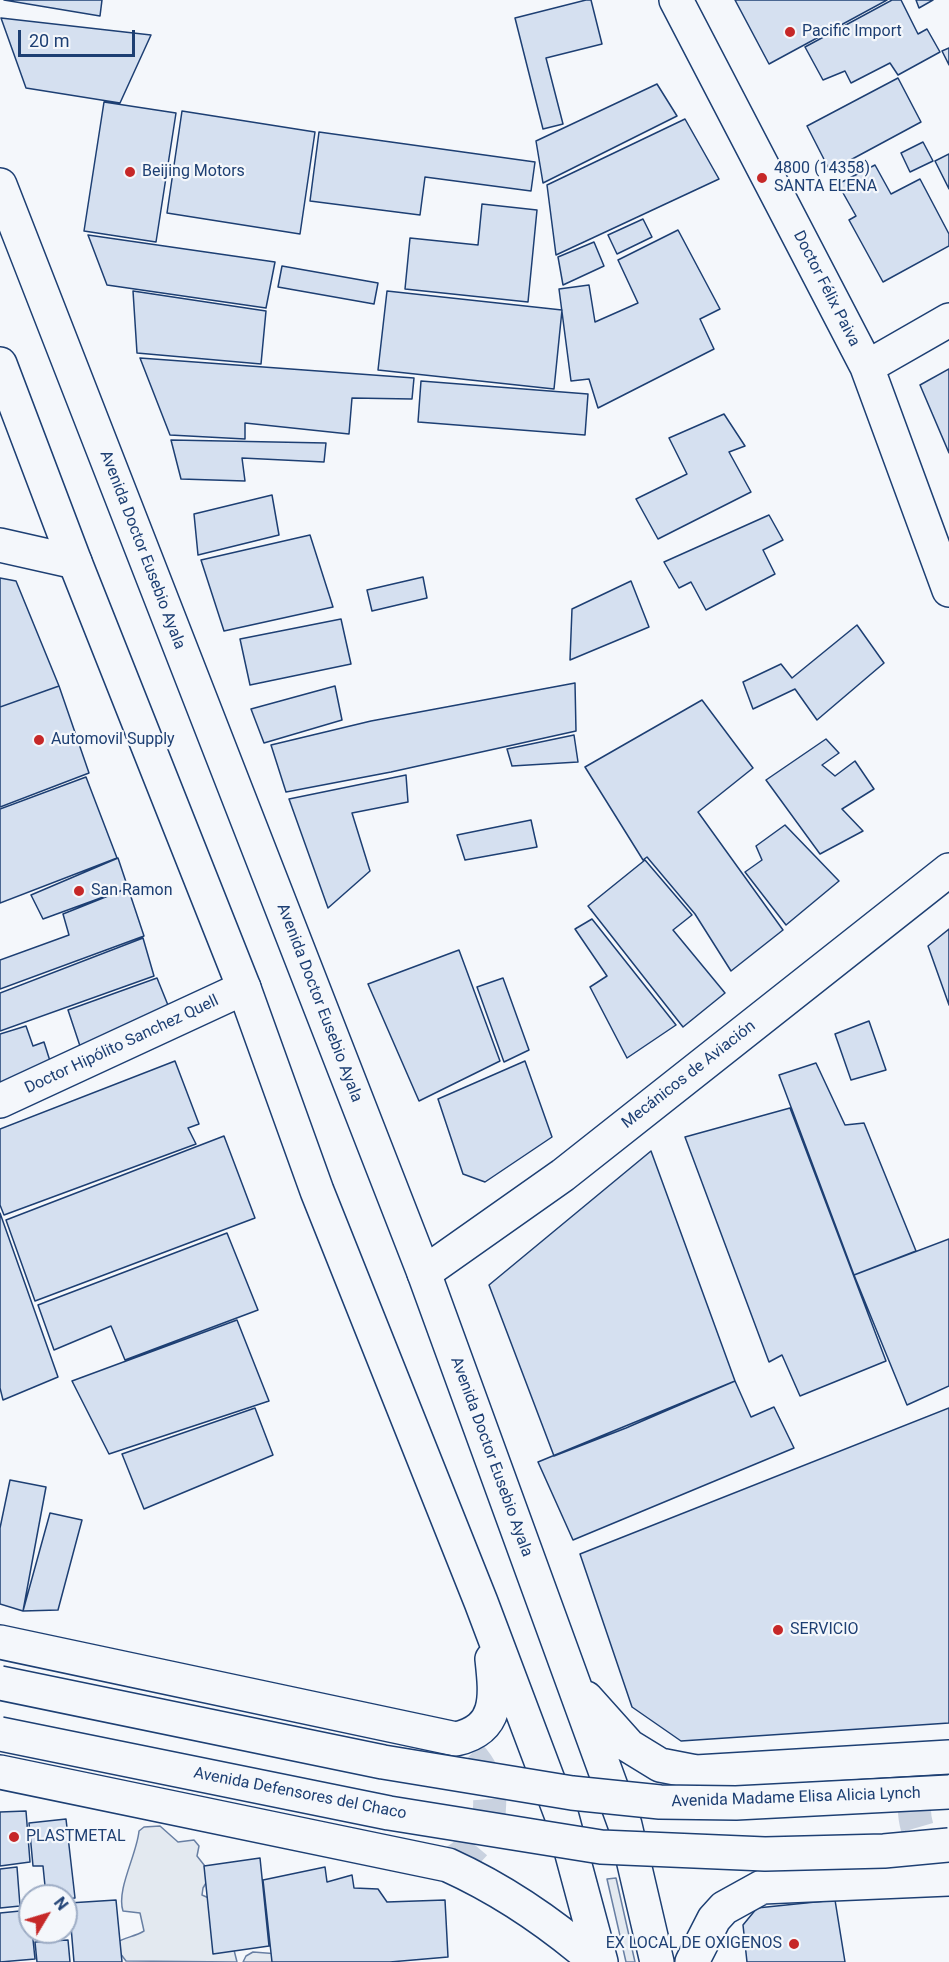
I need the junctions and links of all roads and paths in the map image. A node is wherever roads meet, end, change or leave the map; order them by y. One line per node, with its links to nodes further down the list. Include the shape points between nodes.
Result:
1 (676, 0): 5 (main road, Doctor Félix Paiva)
2 (0, 185): 12 (main road, Avenida Doctor Eusebio Ayala)
3 (949, 320): 5 (main road)
4 (0, 364): 7 (main road)
5 (867, 367): 8 (main road, Doctor Félix Paiva)
6 (0, 545): 7 (main road)
7 (75, 562): 10 (main road)
8 (949, 590)
9 (949, 870): 12 (main road, Mecánicos de Aviación, via 563,1175)
10 (244, 988): 11 (main road, Doctor Hipólito Sanchez Quell); 13 (main road, via 317,1191)
11 (0, 1101)
12 (424, 1273): 15 (main road, Avenida Doctor Eusebio Ayala)
13 (481, 1602): 14 (main road, via 496,1692 493,1711 471,1735 456,1739); 21 (main road)
14 (0, 1642)
15 (572, 1681): 18 (main road, via 629,1746 660,1765 696,1772); 26 (main road, Avenida Doctor Eusebio Ayala, via 625,1825)
16 (0, 1683): 21 (main road, bridge, via 383,1762)
17 (0, 1734): 22 (main road, Avenida Defensores del Chaco, bridge, via 389,1813 601,1847 765,1854)
18 (949, 1757)
19 (0, 1772): 24 (main road, via 448,1865 530,1908)
20 (949, 1792): 21 (main road, Avenida Madame Elisa Alicia Lynch, bridge, via 736,1803)
21 (567, 1805): 25 (main road)
22 (949, 1845)
23 (949, 1879): 27 (main road, via 762,1887 724,1908)
24 (596, 1962)
25 (601, 1962)
26 (657, 1962)
27 (692, 1962)

